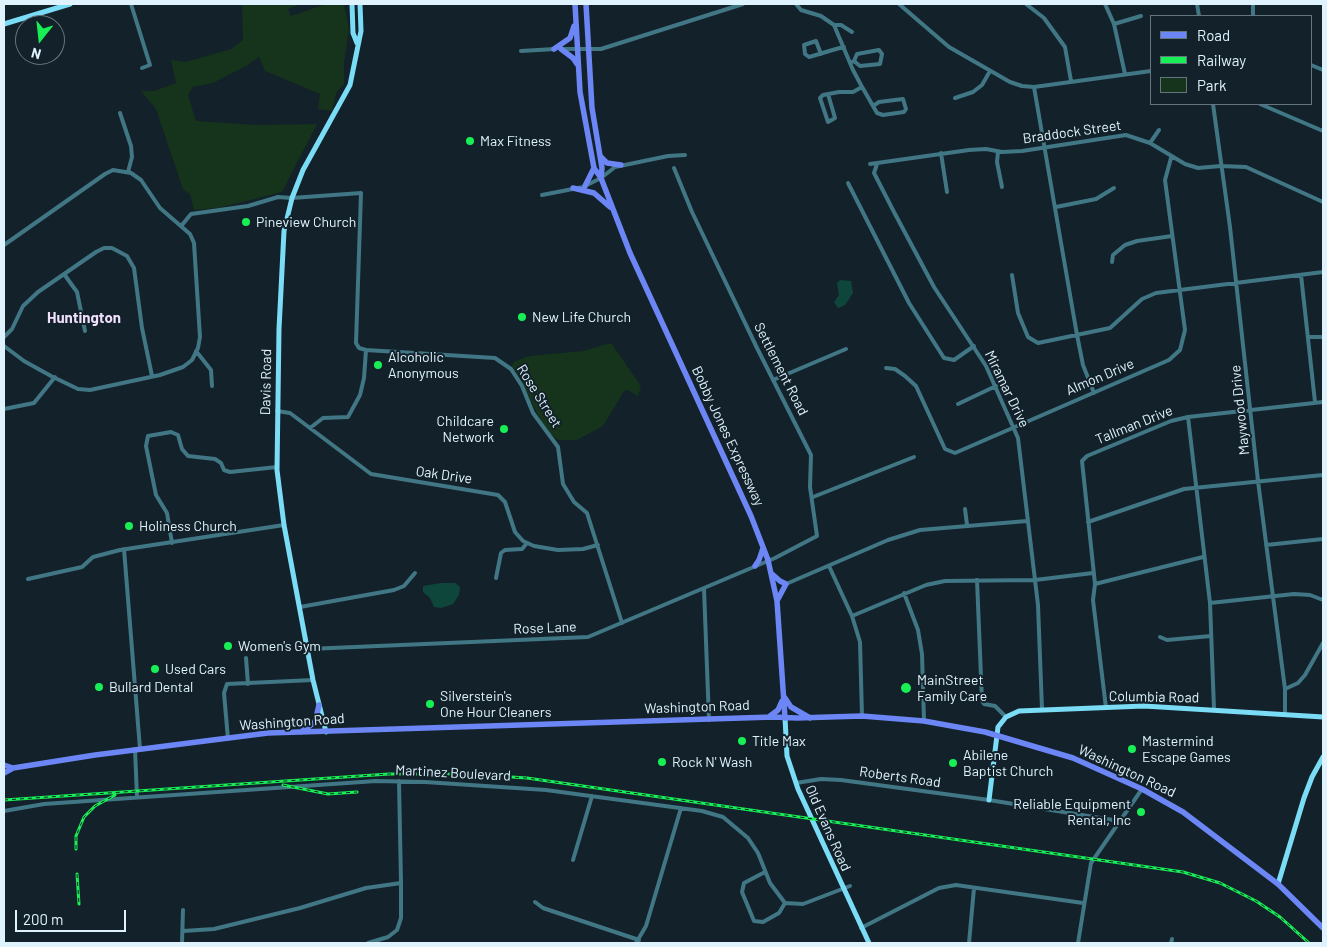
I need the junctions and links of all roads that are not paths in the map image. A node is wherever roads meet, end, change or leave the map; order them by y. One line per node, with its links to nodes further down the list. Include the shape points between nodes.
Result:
1 (70, 4): 12 (main road)
2 (131, 4): 28 (street, via 150,64)
3 (352, 4): 19 (main road, Davis Road, via 353,33)
4 (360, 4): 19 (main road, Davis Road, via 361,32)
5 (575, 4): 14 (main road, Bobby Jones Expressway)
6 (586, 4): 24 (main road, Bobby Jones Expressway)
7 (743, 4): 24 (street)
8 (796, 4): 17 (street, via 801,10 821,16)
9 (899, 4): 29 (street, via 949,47)
10 (1026, 4): 32 (street, via 1044,18 1065,47)
11 (1105, 4): 16 (street)
12 (58, 6): 15 (main road)
13 (1141, 16): 16 (street)
14 (576, 20): 21 (main road, via 570,38); 22 (main road, Bobby Jones Expressway)
15 (4, 24)
16 (1114, 24): 31 (street)
17 (834, 25): 18 (street); 20 (street)
18 (852, 32)
19 (357, 44): 65 (main road, Davis Road, via 350,85 307,163)
20 (844, 47): 25 (street); 26 (street)
21 (557, 49): 22 (street); 23 (street); 27 (main road, via 573,58)
22 (578, 50): 24 (street); 27 (main road, Bobby Jones Expressway)
23 (521, 51)
24 (589, 51): 47 (main road, Bobby Jones Expressway, via 592,108)
25 (821, 54): 25 (street, via 807,56 804,46 816,41)
26 (852, 62): 26 (street, via 857,54 879,50 882,54 880,64 860,66); 33 (street)
27 (578, 66): 54 (main road, Bobby Jones Expressway)
28 (142, 68)
29 (990, 71): 34 (street, via 1010,82); 36 (street, via 977,88)
30 (1150, 71): 31 (street)
31 (1125, 74): 32 (street)
32 (1071, 81): 34 (street)
33 (862, 86): 35 (street, via 853,92); 39 (street)
34 (1034, 87): 44 (street)
35 (828, 94): 35 (street, via 835,118 828,122 820,98)
36 (955, 98)
37 (1213, 105): 53 (street, Maywood Drive)
38 (1262, 105): 42 (street)
39 (873, 106): 39 (street, via 880,114 904,112 905,102 903,98 878,102)
40 (120, 113): 56 (street, via 131,146)
41 (1159, 130): 43 (street)
42 (1323, 131)
43 (1150, 143): 44 (street, Braddock Street, via 1126,135); 49 (street, Braddock Street)
44 (1044, 147): 45 (street, Braddock Street); 67 (street)
45 (998, 152): 46 (street, Braddock Street, via 986,149); 61 (street)
46 (941, 153): 51 (street, Braddock Street); 63 (street)
47 (599, 154): 52 (main road, via 608,163); 57 (main road, Bobby Jones Expressway)
48 (685, 156): 52 (street)
49 (1171, 158): 53 (street, Braddock Street, via 1198,168); 70 (street, Almon Drive, via 1165,180)
50 (870, 164): 51 (street, Braddock Street)
51 (877, 164): 85 (street, Miramar Drive, via 874,172 934,287)
52 (621, 165): 57 (street)
53 (1221, 166): 66 (street, Braddock Street, via 1246,167); 77 (street, Maywood Drive)
54 (594, 168): 57 (main road, Bobby Jones Expressway); 59 (main road)
55 (674, 168): 92 (street, Settlement Road, via 695,219)
56 (128, 172): 69 (street, via 141,180 160,208); 71 (street, via 114,170 105,174)
57 (601, 178): 59 (street); 68 (main road, Bobby Jones Expressway)
58 (848, 183): 85 (street, via 910,303 944,358 954,360)
59 (585, 186): 60 (street)
60 (574, 188): 64 (street); 68 (main road, via 594,192)
61 (1002, 188)
62 (1114, 188): 67 (street, via 1096,199)
63 (948, 192)
64 (542, 194)
65 (292, 198): 69 (street, via 278,197 248,206 191,214); 87 (street, via 361,193 356,342 359,348); 101 (main road, Davis Road, via 284,231)
66 (1323, 202)
67 (1056, 207): 80 (street)
68 (612, 210): 121 (main road, Bobby Jones Expressway)
69 (182, 225): 88 (street, via 194,243 200,328)
70 (1172, 236): 72 (street, via 1125,245 1113,255); 78 (street, Almon Drive)
71 (4, 245)
72 (1112, 262)
73 (1323, 272): 76 (street)
74 (64, 274): 79 (street, via 77,292); 81 (street, via 23,306 12,329); 90 (street, via 104,248 119,250 127,256 134,268)
75 (1012, 275): 80 (street, via 1018,313 1028,337 1038,343)
76 (1301, 275): 77 (street); 82 (street)
77 (1236, 282): 78 (street); 100 (street, Maywood Drive)
78 (1179, 289): 80 (street, via 1148,295 1110,328); 95 (street, Almon Drive, via 1185,335 1177,354)
79 (85, 331)
80 (1077, 335): 95 (street, via 1083,365)
81 (4, 336)
82 (1308, 337): 83 (street); 96 (street)
83 (1323, 337)
84 (4, 346): 91 (street)
85 (974, 346): 94 (street, Miramar Drive)
86 (846, 349): 92 (street)
87 (366, 350): 103 (street, via 362,386 348,417 323,418); 119 (street, Rose Street, via 495,358 503,362 522,386 533,413 558,447 563,484 574,502 585,510)
88 (196, 351): 90 (street, via 184,367); 93 (street, via 211,370)
89 (886, 368): 104 (street, Almon Drive, via 900,372 916,386 945,449 949,451 955,453)
90 (152, 376): 91 (street, via 90,390 78,389)
91 (55, 377): 99 (street, via 34,403)
92 (773, 380): 110 (street, Settlement Road, via 811,456 810,487)
93 (212, 386)
94 (996, 386): 98 (street); 104 (street, Miramar Drive)
95 (1094, 393): 104 (street, Almon Drive)
96 (1315, 402): 97 (street, Tallman Drive); 100 (street, Tallman Drive)
97 (1323, 402)
98 (958, 404)
99 (4, 409)
100 (1251, 409): 102 (street, Tallman Drive); 108 (street, Maywood Drive)
101 (277, 411): 103 (street, Oak Drive, via 290,413); 106 (main road, Davis Road)
102 (1188, 417): 109 (street); 113 (street, Tallman Drive, via 1171,421 1087,456 1082,461)
103 (310, 428): 118 (street, Oak Drive, via 371,474 498,495 505,502 515,532)
104 (1014, 428): 112 (street, Miramar Drive, via 1018,438)
105 (914, 457): 110 (street)
106 (277, 467): 115 (main road, Davis Road); 117 (street, via 230,472 215,459 188,456 178,435 171,432 148,436 146,446 156,495 166,514)
107 (1323, 475): 108 (street)
108 (1258, 481): 109 (street); 120 (street, Maywood Drive)
109 (1196, 486): 113 (street); 123 (street)
110 (813, 497): 124 (street, Settlement Road, via 817,536)
111 (965, 509): 114 (street)
112 (1027, 521): 114 (street); 133 (street, Miramar Drive)
113 (1088, 522): 129 (street, Tallman Drive)
114 (967, 525): 126 (street, via 920,530)
115 (284, 526): 117 (street); 142 (main road, Davis Road)
116 (1323, 539): 120 (street)
117 (172, 543): 122 (street)
118 (526, 543): 119 (street, via 558,550); 130 (street, via 522,549 501,553)
119 (598, 545): 144 (street, Rose Street)
120 (1266, 545): 138 (street, Maywood Drive)
121 (763, 548): 124 (main road, Bobby Jones Expressway); 125 (main road, via 760,560)
122 (124, 549): 131 (street, via 93,557 82,567); 171 (street)
123 (1203, 557): 135 (street); 141 (street)
124 (768, 560): 125 (street, Rose Lane); 127 (main road, Bobby Jones Expressway)
125 (754, 566): 136 (street, Rose Lane)
126 (829, 566): 134 (street); 143 (street)
127 (771, 572): 134 (main road); 140 (main road, Bobby Jones Expressway)
128 (415, 573): 142 (street, via 404,586 394,590)
129 (1093, 573): 133 (street); 135 (street, Tallman Drive)
130 (496, 578)
131 (28, 579)
132 (977, 580): 133 (street); 137 (street, via 945,581); 161 (street, via 982,701 995,706)
133 (1035, 580): 156 (street, Miramar Drive)
134 (786, 584): 140 (main road)
135 (1095, 584): 155 (street, Tallman Drive, via 1093,600)
136 (704, 589): 144 (street, Rose Lane); 165 (street)
137 (904, 593): 143 (street); 166 (street, via 918,630 922,654)
138 (1273, 597): 139 (street, via 1310,595); 141 (street); 152 (street, Maywood Drive)
139 (1323, 600)
140 (777, 601): 153 (main road, Bobby Jones Expressway)
141 (1210, 603): 145 (street)
142 (300, 608): 148 (main road, Davis Road)
143 (852, 616): 159 (street, via 860,642)
144 (622, 623): 148 (street, Rose Lane, via 582,638)
145 (1211, 636): 146 (street, via 1167,640); 157 (street)
146 (1160, 637)
147 (1323, 643): 152 (street, via 1305,676)
148 (308, 649): 150 (main road, Davis Road)
149 (246, 658): 151 (street)
150 (313, 680): 151 (street); 154 (main road, Davis Road)
151 (248, 684): 170 (street, via 227,684 224,693)
152 (1285, 689): 158 (street, Maywood Drive)
153 (783, 694): 160 (main road, via 782,704); 162 (main road, Bobby Jones Expressway); 163 (main road, via 791,707)
154 (319, 705): 167 (main road, via 315,722); 168 (main road, Davis Road)
155 (1106, 708): 156 (main road, Columbia Road); 157 (main road, Columbia Road)
156 (1042, 709): 161 (main road, Columbia Road, via 1019,711)
157 (1214, 709): 158 (main road, Columbia Road)
158 (1285, 714): 164 (main road, Columbia Road)
159 (862, 716): 163 (main road, Washington Road); 166 (main road, Washington Road)
160 (768, 717): 162 (main road, Washington Road); 165 (main road, Washington Road)
161 (1006, 717): 169 (main road, via 999,724)
162 (785, 718): 163 (main road, Washington Road); 177 (main road, Old Evans Road, via 786,751)
163 (811, 718)
164 (1323, 718)
165 (709, 720): 168 (main road, Washington Road, via 559,722)
166 (924, 721): 169 (main road, Washington Road)
167 (301, 732): 168 (main road, Washington Road); 170 (main road, Washington Road)
168 (326, 732)
169 (996, 735): 178 (main road, Washington Road, via 1073,758); 181 (main road)
170 (228, 739): 171 (main road, Washington Road)
171 (138, 749): 174 (main road, Washington Road); 180 (street)
172 (1323, 757): 188 (main road, via 1304,798)
173 (4, 765): 174 (main road, Washington Road)
174 (14, 768): 175 (main road, Washington Road)
175 (4, 773)
176 (399, 781): 179 (street, Martinez Boulevard); 180 (street, Martinez Boulevard); 187 (street)
177 (796, 783): 181 (street, Roberts Road, via 840,780); 191 (main road, Old Evans Road)
178 (1142, 788): 184 (street); 188 (main road, Washington Road, via 1183,812)
179 (592, 796): 182 (street, Martinez Boulevard); 185 (street)
180 (137, 797): 183 (street, Martinez Boulevard, via 39,804)
181 (989, 800): 184 (street, Roberts Road)
182 (681, 808): 186 (street, Martinez Boulevard, via 710,813 733,823 755,847); 199 (street, via 659,886)
183 (4, 811)
184 (1119, 821): 194 (street, via 1092,863)
185 (573, 860)
186 (765, 872): 193 (street, Martinez Boulevard, via 773,889); 193 (street, via 744,883 742,892 754,920 763,922 779,914)
187 (401, 883): 198 (street, via 366,888 214,929); 201 (street, via 401,918 397,930 388,938)
188 (1278, 884): 197 (main road, Washington Road)
189 (850, 886): 191 (street)
190 (974, 888): 194 (street); 196 (street, via 956,885 939,888); 203 (street)
191 (842, 889): 193 (street, via 803,904); 196 (main road, Old Evans Road)
192 (535, 902): 199 (street, via 543,908)
193 (785, 902)
194 (1084, 903): 204 (street)
195 (183, 910): 198 (street)
196 (861, 928): 202 (main road, Old Evans Road)
197 (1323, 928)
198 (183, 931): 200 (street)
199 (637, 942)
200 (182, 943)
201 (368, 943)
202 (869, 943)
203 (969, 943)
204 (1078, 943)

